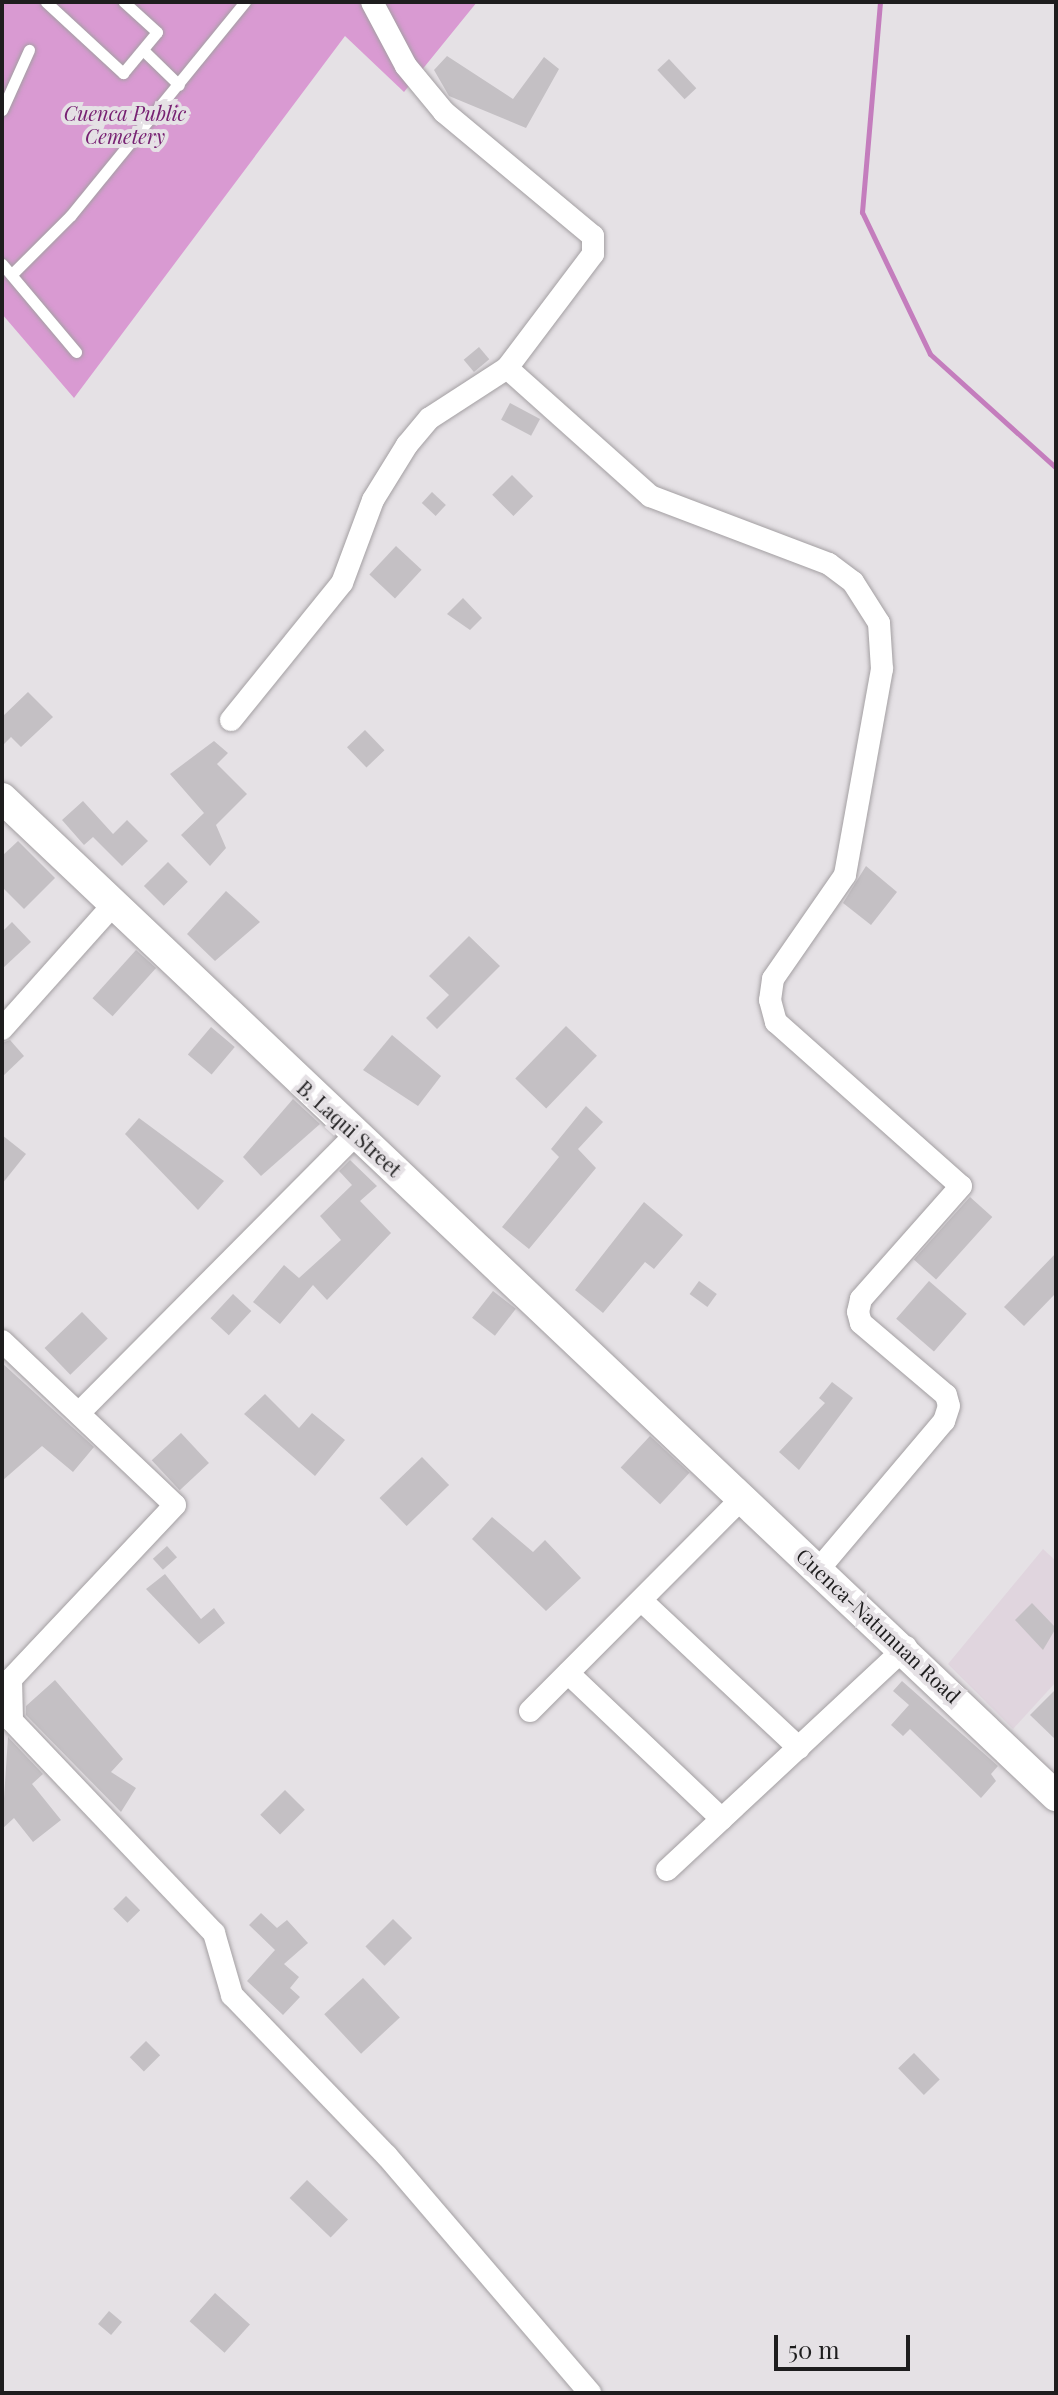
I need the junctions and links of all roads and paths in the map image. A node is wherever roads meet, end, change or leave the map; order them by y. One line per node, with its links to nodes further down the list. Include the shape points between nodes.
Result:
1 (46, 2): 6 (lane, via 123,73)
2 (124, 2): 6 (lane, via 157,32)
3 (245, 2): 7 (lane)
4 (372, 2): 12 (street, via 406,66 444,112 593,236 593,254)
5 (29, 50): 8 (lane)
6 (143, 50): 7 (lane)
7 (179, 85): 10 (lane)
8 (2, 110)
9 (2, 264): 10 (lane)
10 (12, 274): 11 (lane)
11 (76, 352)
12 (507, 368): 13 (street, via 430,418 407,445 373,500 342,583); 22 (street, via 650,496 829,564 853,582 879,623 882,669 845,875 773,979 770,1000 776,1022 961,1186 861,1299 858,1312 861,1323 946,1395 949,1406 944,1421)
13 (231, 720)
14 (2, 798): 15 (main road, B. Laqui Street)
15 (112, 906): 16 (street); 17 (main road, B. Laqui Street)
16 (2, 1029)
17 (355, 1135): 19 (street); 20 (main road, B. Laqui Street)
18 (2, 1341): 19 (street)
19 (81, 1411): 26 (street, via 175,1505)
20 (702, 1454): 21 (main road, Cuenca-Natunuan Road)
21 (744, 1496): 22 (main road, Cuenca-Natunuan Road); 23 (street)
22 (819, 1569): 24 (main road, Cuenca-Natunuan Road)
23 (642, 1601): 25 (street); 28 (street)
24 (906, 1647): 28 (street); 29 (main road, Cuenca-Natunuan Road)
25 (568, 1673): 27 (street); 30 (street)
26 (6, 1680): 32 (street, via 12,1721 214,1933 232,1995 387,2156)
27 (530, 1711)
28 (799, 1748): 30 (street)
29 (1056, 1796)
30 (722, 1819): 31 (street)
31 (667, 1870)
32 (590, 2393)

